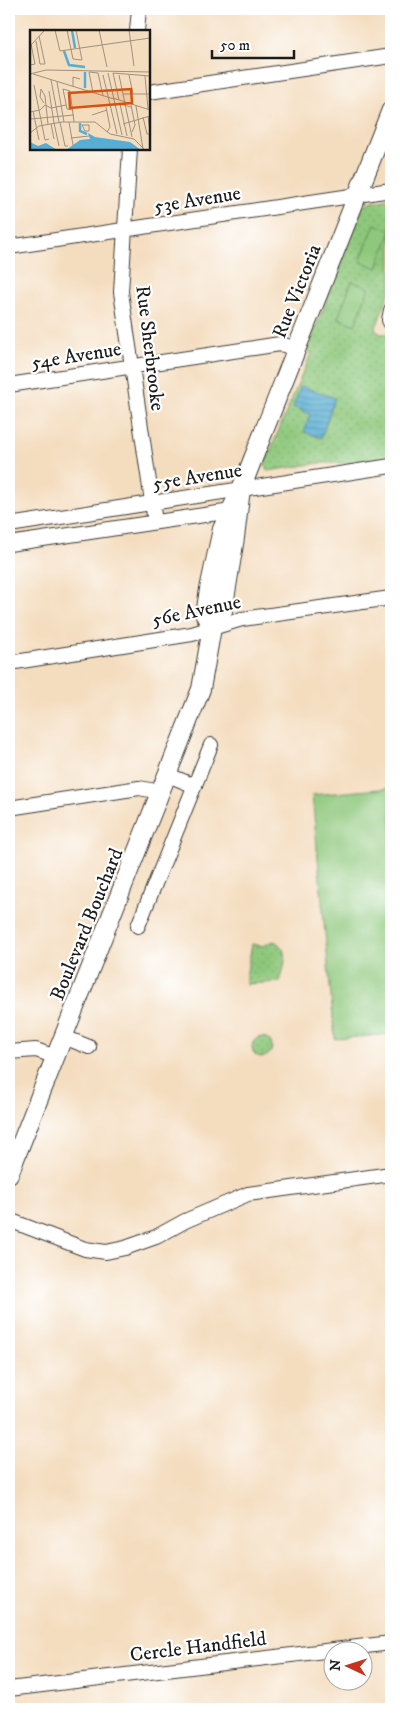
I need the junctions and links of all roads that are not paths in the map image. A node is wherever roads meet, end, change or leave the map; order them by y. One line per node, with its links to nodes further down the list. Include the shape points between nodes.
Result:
1 (139, 9): 2 (street)
2 (137, 30)
3 (391, 56): 4 (street)
4 (150, 92)
5 (391, 110): 8 (main road, Rue Victoria)
6 (130, 150): 9 (street, Rue Sherbrooke)
7 (391, 190): 8 (street, 53e Avenue)
8 (358, 194): 9 (street, 53e Avenue); 11 (main road, Rue Victoria)
9 (124, 230): 10 (street, 53e Avenue); 12 (street, Rue Sherbrooke, via 121,292)
10 (9, 247)
11 (296, 348): 12 (street, 54e Avenue, via 280,344); 15 (main road, Rue Victoria)
12 (132, 366): 13 (street, 54e Avenue); 16 (street, Rue Sherbrooke)
13 (9, 385)
14 (391, 466): 15 (street, 55e Avenue)
15 (241, 489): 16 (street, 55e Avenue); 17 (main road, Rue Victoria)
16 (151, 503): 18 (street, Rue Sherbrooke); 19 (street, 55e Avenue)
17 (235, 511): 18 (street, 55e Avenue); 22 (main road, Rue Victoria, via 223,612)
18 (155, 522): 20 (street, 55e Avenue)
19 (9, 525)
20 (9, 544)
21 (391, 598): 22 (street, 56e Avenue, via 242,619)
22 (212, 628): 23 (street, 56e Avenue, via 192,634); 24 (main road, Rue Victoria)
23 (9, 663)
24 (201, 689): 26 (main road, Boulevard Bouchard)
25 (211, 745): 27 (street)
26 (168, 775): 27 (street); 28 (main road, Boulevard Bouchard)
27 (195, 786): 30 (street)
28 (161, 792): 29 (street, via 138,788); 31 (main road, Boulevard Bouchard)
29 (9, 808)
30 (138, 926)
31 (64, 1037): 32 (street); 34 (main road, Boulevard Bouchard)
32 (89, 1047)
33 (9, 1052): 34 (street, via 36,1050)
34 (56, 1057): 35 (main road, Boulevard Bouchard)
35 (9, 1174)
36 (391, 1174): 37 (street, via 248,1194 156,1237 106,1252 85,1249)
37 (9, 1220)
38 (391, 1643): 39 (street, Cercle Handfield)
39 (9, 1689)

